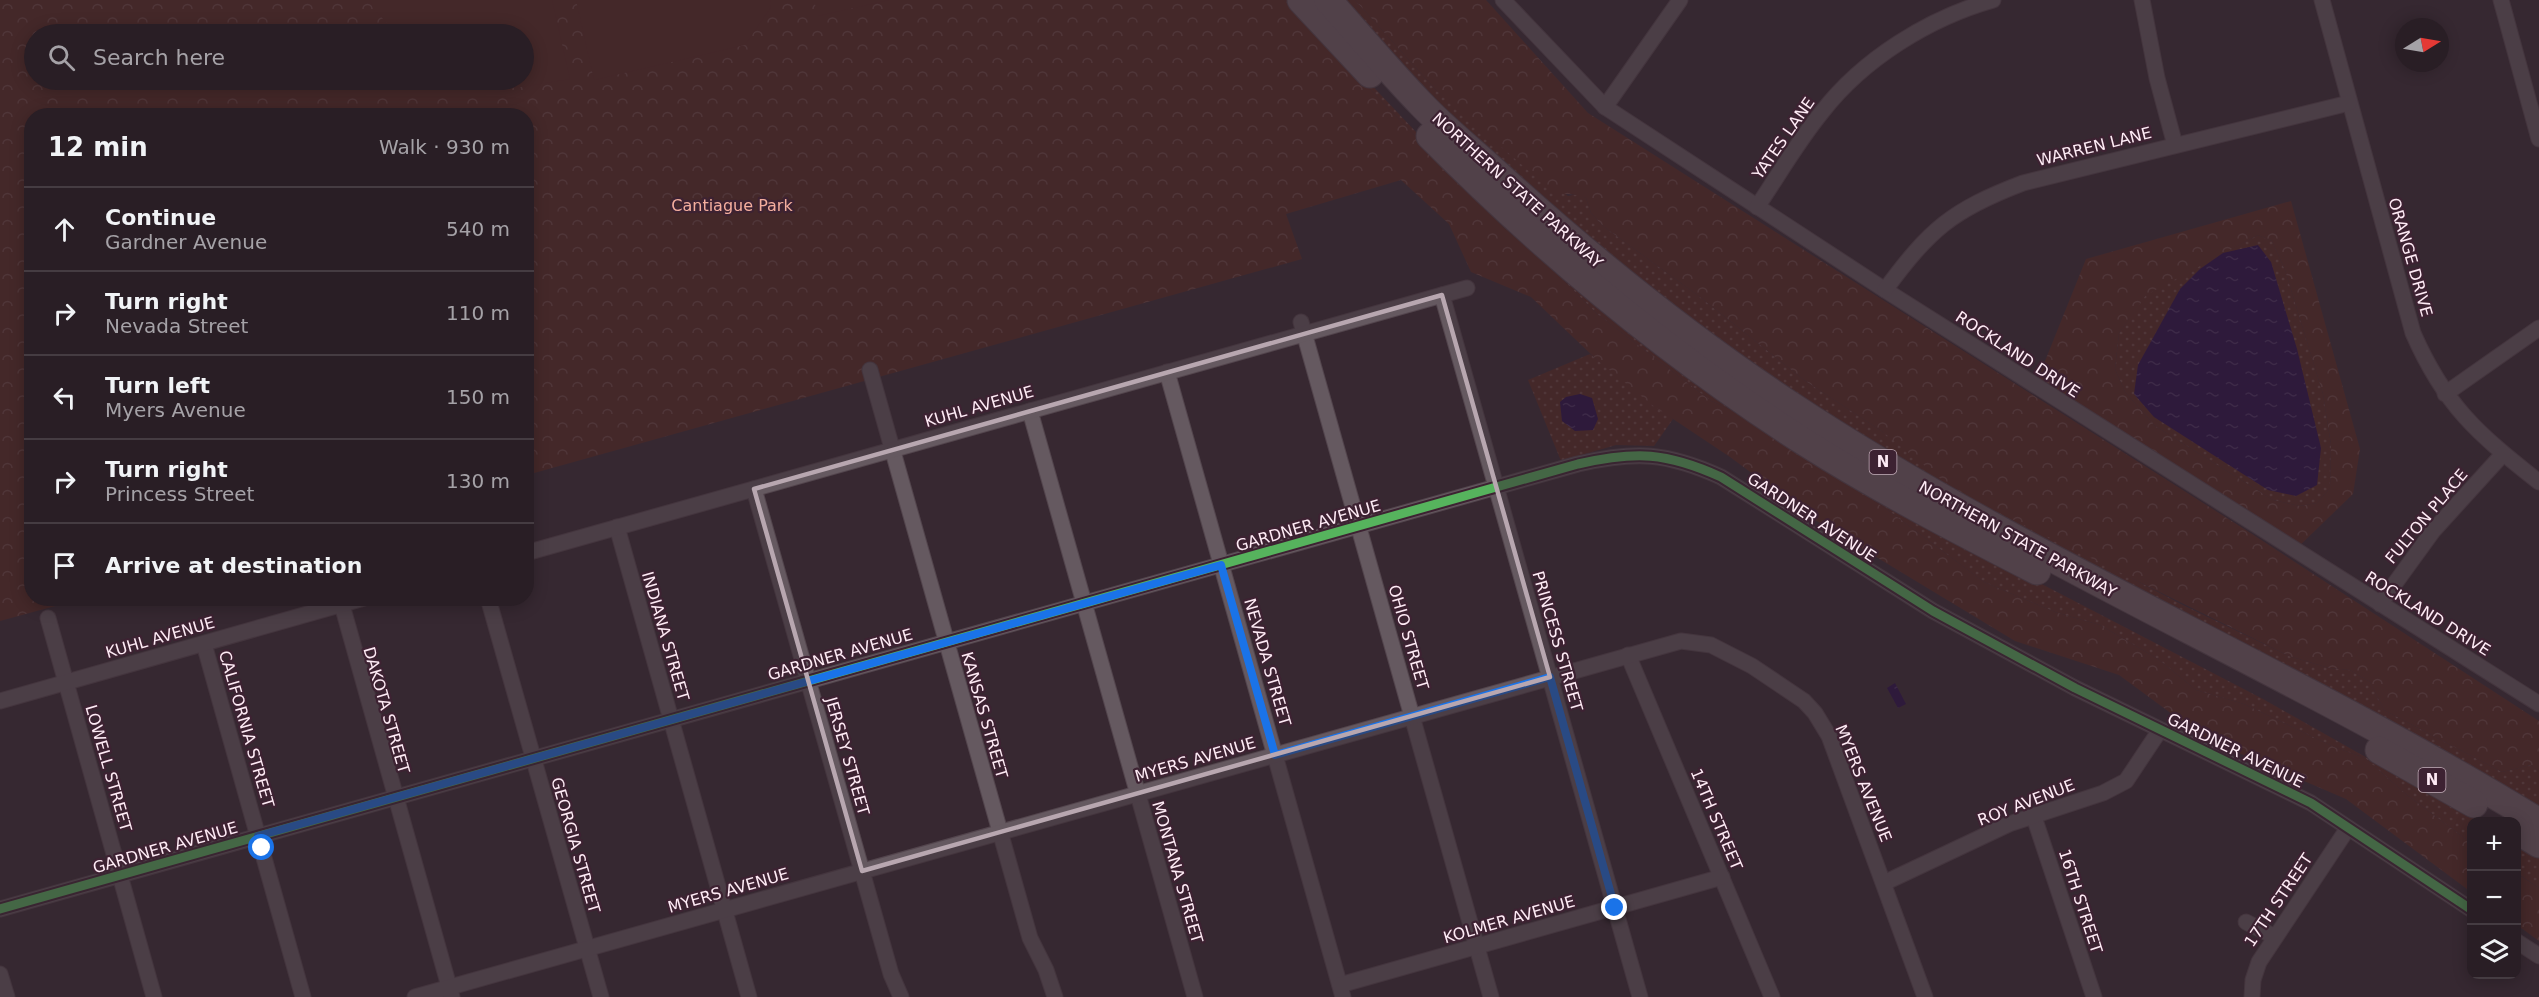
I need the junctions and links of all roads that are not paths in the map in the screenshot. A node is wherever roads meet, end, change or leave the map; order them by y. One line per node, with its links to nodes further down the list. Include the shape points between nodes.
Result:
1 (1301, 0): 54 (highway, NORTHERN STATE PARKWAY / N, via 1479,185 1602,294 1677,353 1806,443 1943,522 2360,739)
2 (1328, 0): 55 (highway, NORTHERN STATE PARKWAY / N, via 1422,105 1565,236 1688,334 1790,404 1999,530 2367,722)
3 (1503, 0): 10 (street, ROCKLAND DRIVE)
4 (1680, 0): 10 (street)
5 (1993, 0): 13 (street, YATES LANE, via 1933,23 1898,44 1851,81 1822,111)
6 (2142, 0): 12 (street)
7 (2322, 0): 9 (street, ORANGE DRIVE)
8 (2501, 0): 11 (street)
9 (2349, 103): 12 (street, WARREN LANE); 21 (street, ORANGE DRIVE, via 2413,333)
10 (1605, 107): 13 (street, ROCKLAND DRIVE)
11 (2539, 139)
12 (2175, 145): 15 (street, WARREN LANE, via 2023,183 1977,200 1924,241)
13 (1757, 207): 15 (street, ROCKLAND DRIVE)
14 (1467, 288): 16 (street, KUHL AVENUE)
15 (1885, 290): 33 (street, ROCKLAND DRIVE)
16 (1442, 295): 17 (street, KUHL AVENUE); 26 (street, PRINCESS STREET)
17 (1303, 328): 20 (street, KUHL AVENUE); 28 (street, OHIO STREET)
18 (2539, 328): 21 (street)
19 (870, 370): 23 (street, KANSAS STREET)
20 (1167, 372): 22 (street, KUHL AVENUE); 31 (street, NEVADA STREET)
21 (2445, 394): 24 (street, ORANGE DRIVE, via 2471,426)
22 (1030, 411): 23 (street, KUHL AVENUE); 32 (street, MONTANA STREET)
23 (892, 450): 27 (street, KUHL AVENUE); 38 (street, KANSAS STREET)
24 (2503, 454): 25 (street, ORANGE DRIVE); 33 (street, FULTON PLACE, via 2433,531)
25 (2539, 482)
26 (1497, 487): 28 (street, GARDNER AVENUE); 41 (street, PRINCESS STREET); 48 (street, GARDNER AVENUE, via 1617,455 1654,455 1693,464 1721,477 1933,611)
27 (754, 489): 29 (street, KUHL AVENUE); 42 (street, JERSEY STREET)
28 (1359, 526): 31 (street, GARDNER AVENUE); 46 (street, OHIO STREET)
29 (617, 527): 30 (street, KUHL AVENUE); 47 (street, INDIANA STREET)
30 (534, 551)
31 (1221, 565): 32 (street, GARDNER AVENUE); 49 (street, NEVADA STREET)
32 (1084, 604): 38 (street, GARDNER AVENUE); 51 (street, MONTANA STREET)
33 (2380, 604): 45 (street, ROCKLAND DRIVE)
34 (338, 606): 39 (street, KUHL AVENUE)
35 (342, 606): 52 (street, DAKOTA STREET)
36 (490, 606): 50 (street, GEORGIA STREET)
37 (48, 618): 43 (street, LOWELL STREET)
38 (946, 642): 42 (street, GARDNER AVENUE); 57 (street, KANSAS STREET)
39 (204, 644): 43 (street, KUHL AVENUE); 59 (street, CALIFORNIA STREET)
40 (1628, 655): 41 (street, MYERS AVENUE); 63 (street, 14TH STREET); 64 (street, MYERS AVENUE, via 1681,641 1711,645 1752,666 1804,701 1829,736)
41 (1550, 677): 46 (street, MYERS AVENUE); 66 (street, PRINCESS STREET)
42 (808, 681): 47 (street, GARDNER AVENUE); 61 (street, JERSEY STREET)
43 (66, 682): 44 (street, KUHL AVENUE); 62 (street, LOWELL STREET)
44 (0, 701)
45 (2539, 704)
46 (1413, 716): 49 (street, MYERS AVENUE); 72 (street, OHIO STREET)
47 (671, 720): 50 (street, GARDNER AVENUE); 68 (street, INDIANA STREET)
48 (2160, 730): 53 (street, ROY AVENUE, via 2126,781); 56 (street, GARDNER AVENUE, via 2311,803)
49 (1275, 755): 51 (street, MYERS AVENUE); 76 (street, NEVADA STREET)
50 (534, 759): 52 (street, GARDNER AVENUE); 73 (street, GEORGIA STREET)
51 (1137, 794): 57 (street, MYERS AVENUE); 86 (street, MONTANA STREET)
52 (396, 797): 59 (street, GARDNER AVENUE); 77 (street, DAKOTA STREET)
53 (2034, 817): 64 (street, ROY AVENUE); 91 (street, 16TH STREET)
54 (2494, 817)
55 (2539, 822)
56 (2348, 828): 65 (street, GARDNER AVENUE); 70 (street, 17TH STREET)
57 (1000, 832): 61 (street, MYERS AVENUE); 85 (street, KANSAS STREET, via 1030,938)
58 (2521, 833): 60 (highway)
59 (258, 836): 62 (street, GARDNER AVENUE); 80 (street, CALIFORNIA STREET)
60 (2539, 844)
61 (862, 871): 68 (street, MYERS AVENUE); 84 (street, JERSEY STREET)
62 (121, 875): 67 (street, GARDNER AVENUE); 79 (street, LOWELL STREET)
63 (1722, 877): 66 (street, KOLMER AVENUE); 89 (street, 14TH STREET)
64 (1884, 883): 90 (street, MYERS AVENUE)
65 (2467, 907)
66 (1615, 908): 72 (street, KOLMER AVENUE); 88 (street, PRINCESS STREET)
67 (0, 909)
68 (724, 910): 73 (street, MYERS AVENUE); 83 (street, INDIANA STREET)
69 (2246, 922): 70 (street)
70 (2275, 937): 92 (street, 17TH STREET, via 2259,962)
71 (2521, 944): 74 (street)
72 (1477, 947): 76 (street, KOLMER AVENUE); 87 (street, OHIO STREET)
73 (587, 948): 77 (street, MYERS AVENUE); 82 (street, GEORGIA STREET)
74 (2539, 956)
75 (0, 974): 78 (street)
76 (1342, 991)
77 (451, 992): 81 (street, MYERS AVENUE)
78 (7, 997)
79 (154, 997)
80 (303, 997)
81 (415, 997)
82 (600, 997)
83 (749, 997)
84 (901, 997)
85 (1055, 997)
86 (1195, 997)
87 (1491, 997)
88 (1640, 997)
89 (1772, 997)
90 (1925, 997)
91 (2094, 997)
92 (2252, 997)

